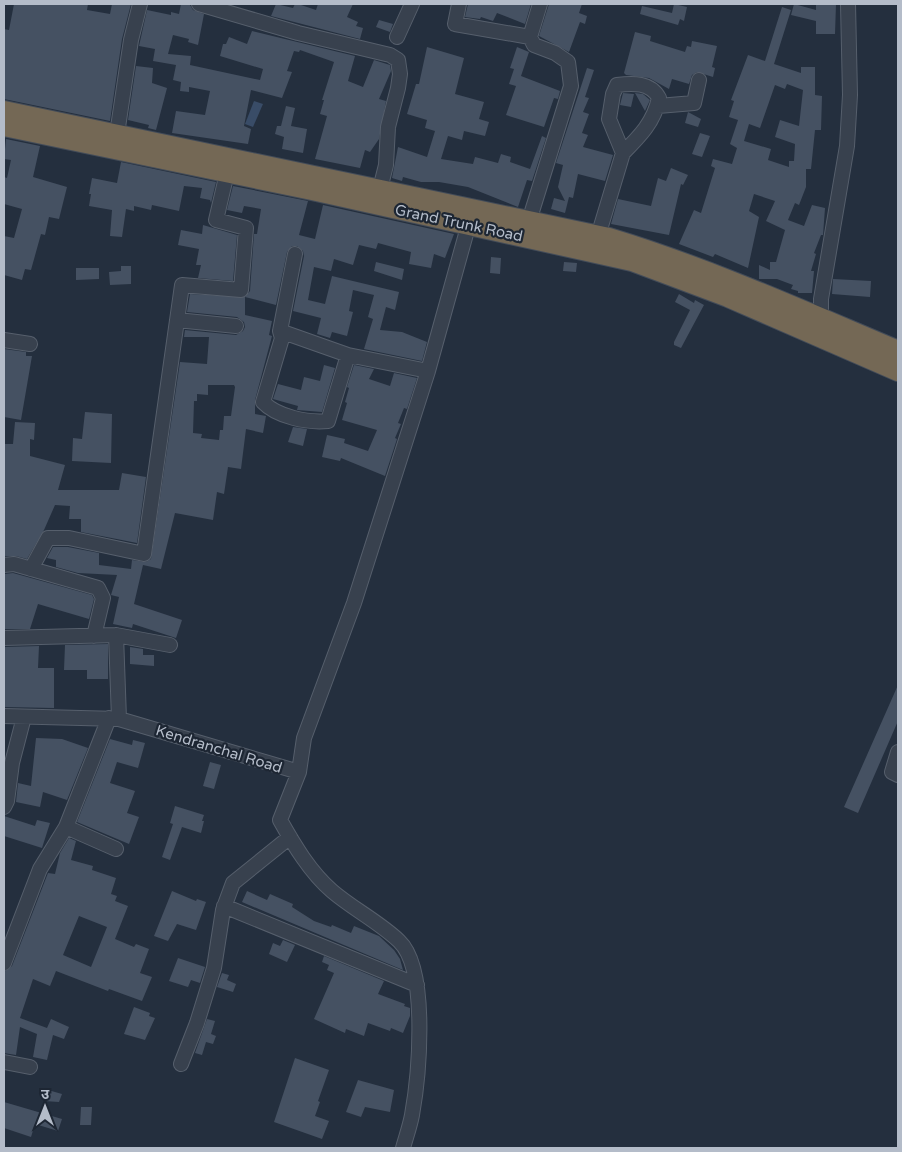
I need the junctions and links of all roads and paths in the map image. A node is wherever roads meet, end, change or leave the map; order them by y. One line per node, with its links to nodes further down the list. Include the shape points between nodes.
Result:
1 (140, 4): 13 (street, via 131,40)
2 (199, 4): 16 (street, via 398,60 399,81 388,127 386,165)
3 (412, 4): 8 (street)
4 (459, 4): 7 (street, via 455,24)
5 (540, 4): 7 (street)
6 (848, 4): 23 (street, via 850,95 847,146 821,299)
7 (530, 37): 18 (street, via 534,45 568,62 571,86)
8 (398, 38)
9 (699, 80): 10 (street, via 694,103)
10 (658, 106): 14 (street, via 645,132); 14 (street, via 656,91 630,83 617,85 608,119)
11 (4, 111): 13 (highway, Grand Trunk Road)
12 (7, 129): 15 (highway, Grand Trunk Road)
13 (117, 134): 16 (highway, Grand Trunk Road)
14 (623, 153): 19 (street)
15 (227, 173): 17 (highway, Grand Trunk Road); 21 (street, via 216,220 246,228 241,290 182,285)
16 (380, 189): 17 (highway, Grand Trunk Road)
17 (471, 216): 18 (highway, Grand Trunk Road); 23 (highway, Grand Trunk Road, via 632,261); 29 (street)
18 (529, 221): 19 (highway, Grand Trunk Road)
19 (598, 236): 23 (highway, Grand Trunk Road, via 661,254)
20 (294, 254): 24 (street)
21 (177, 320): 22 (street); 32 (street, via 144,554 69,538 48,538)
22 (236, 326)
23 (821, 328): 27 (highway, Grand Trunk Road); 30 (highway, Grand Trunk Road)
24 (280, 331): 28 (street); 28 (street, via 282,338 263,402 271,410 328,422)
25 (4, 340): 26 (street)
26 (30, 344)
27 (898, 351)
28 (348, 355): 29 (street)
29 (428, 371): 41 (street, via 354,603 304,738)
30 (898, 371)
31 (4, 565): 32 (street)
32 (31, 569): 34 (street, via 98,588 103,598)
33 (116, 635): 34 (street); 36 (street); 39 (street)
34 (94, 636): 35 (street)
35 (4, 638)
36 (170, 645)
37 (4, 716): 38 (street, Kendranchal Road)
38 (24, 717): 39 (street, Kendranchal Road); 43 (street)
39 (114, 719): 41 (street, Kendranchal Road); 44 (street)
40 (898, 752): 42 (street, via 892,772)
41 (299, 772): 45 (street, Kendranchal Road, via 280,820)
42 (898, 775)
43 (4, 807)
44 (66, 827): 46 (street); 48 (street, via 40,869)
45 (290, 837): 47 (street, via 233,883); 49 (street, Kendranchal Road, via 298,852 331,890 400,941 409,954)
46 (116, 849)
47 (224, 906): 49 (street); 51 (street, via 214,968 198,1023)
48 (4, 963)
49 (417, 985): 53 (street, Kendranchal Road, via 419,1048 412,1115)
50 (4, 1062): 52 (street)
51 (181, 1064)
52 (30, 1067)
53 (402, 1148)

